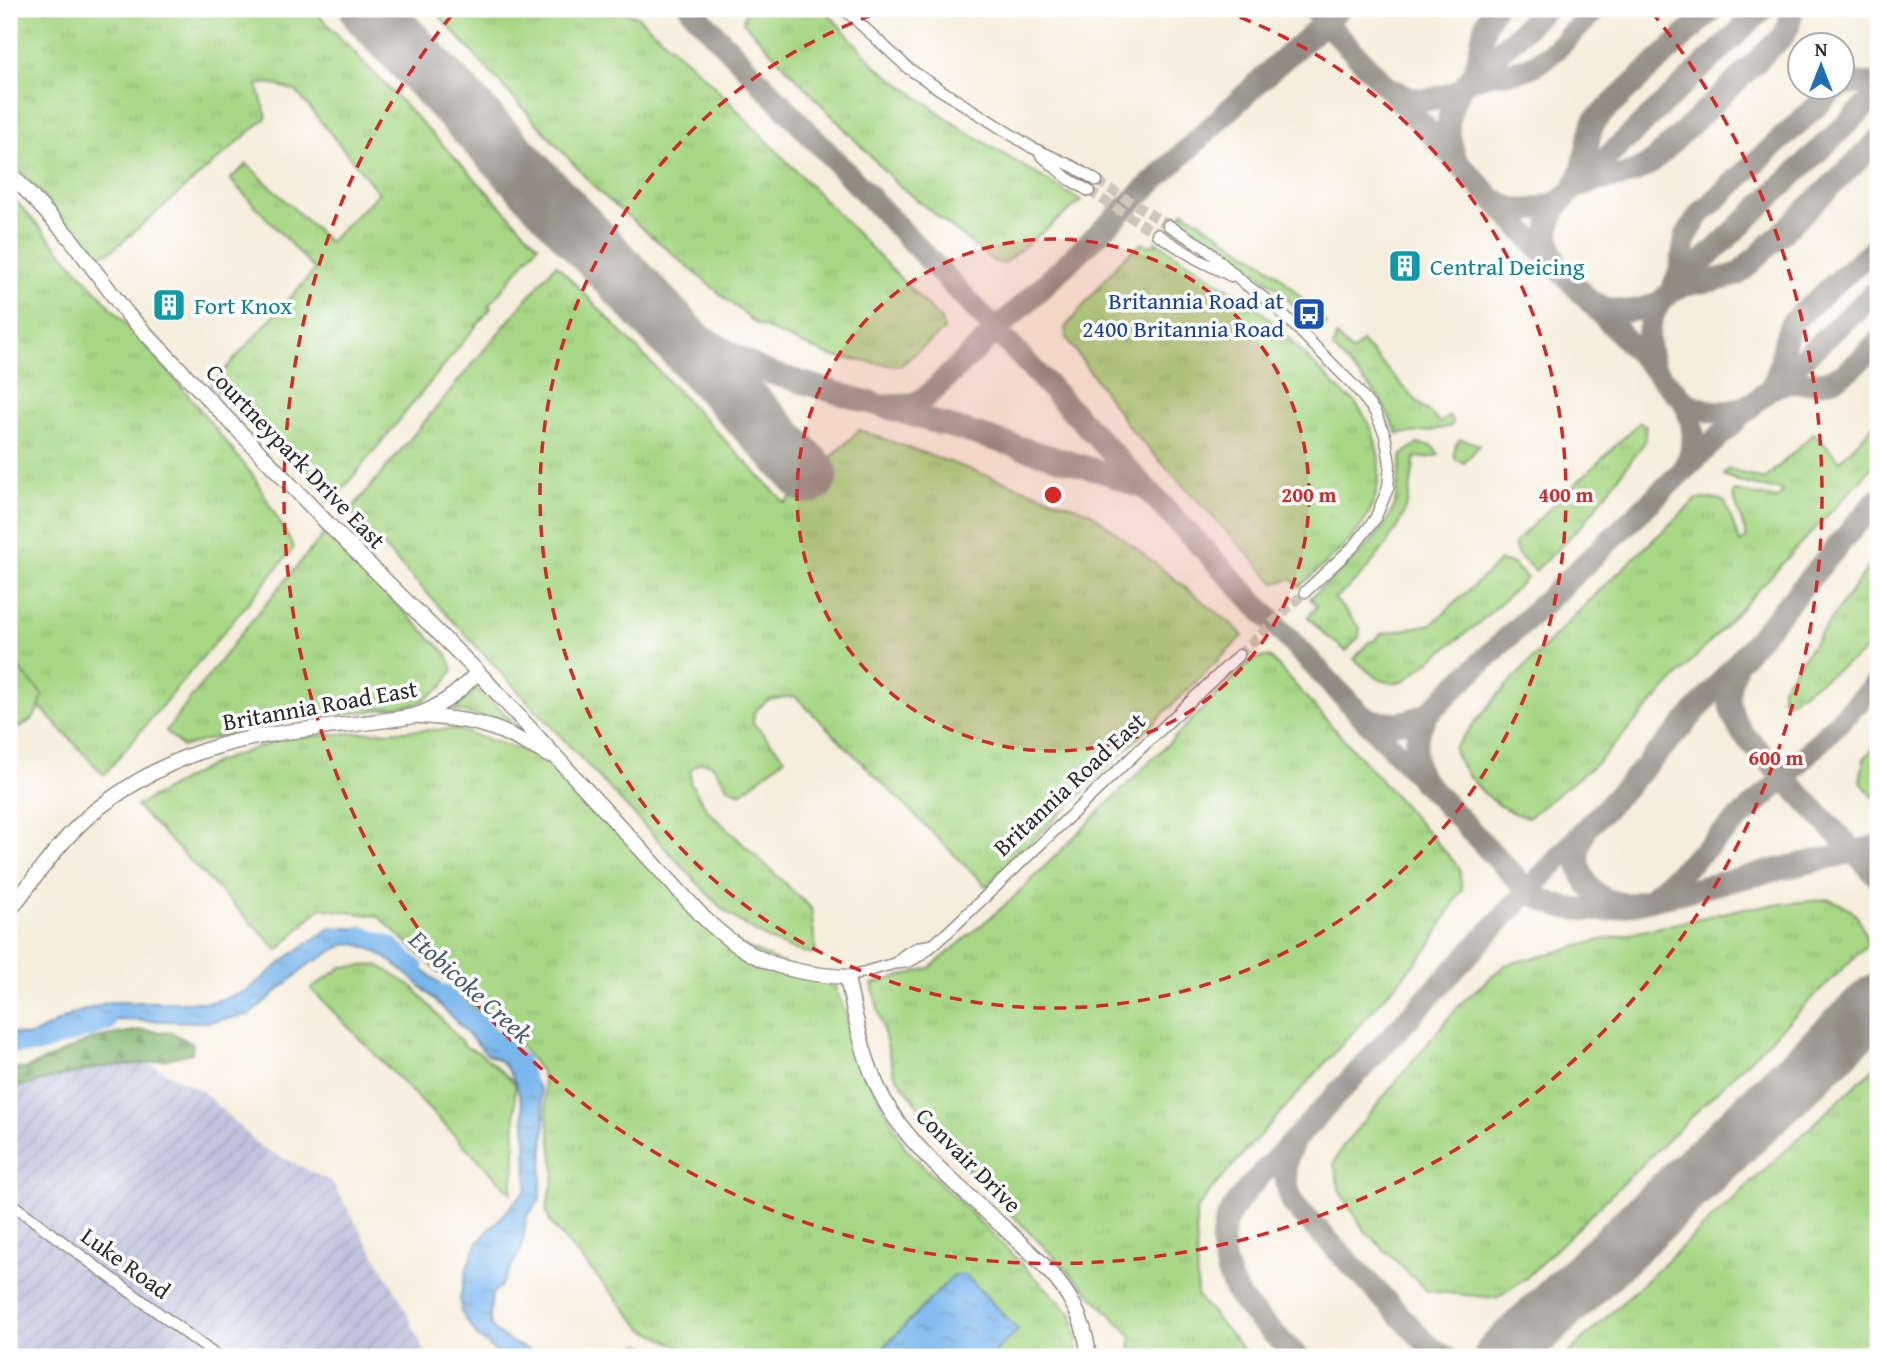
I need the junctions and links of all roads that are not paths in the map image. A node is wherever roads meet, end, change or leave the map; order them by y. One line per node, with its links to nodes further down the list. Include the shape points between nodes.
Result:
1 (852, 11): 2 (street, via 908,68)
2 (1031, 146): 4 (street); 5 (street)
3 (9, 172): 11 (street, Courtneypark Drive East, via 71,239 128,315 330,526)
4 (1097, 181)
5 (1089, 191)
6 (1168, 225): 8 (street, via 1204,247)
7 (1157, 234): 8 (street)
8 (1245, 284): 9 (street, via 1276,306 1356,388 1375,412 1385,435 1388,488 1375,519 1355,545)
9 (1305, 592)
10 (1239, 655): 15 (street, Britannia Road East, via 947,933 896,963)
11 (478, 671): 12 (street, Britannia Road East, via 453,697); 13 (street, Courtneypark Drive East)
12 (414, 716): 13 (street, via 481,723); 14 (street, Britannia Road East, via 256,737 179,760 95,811)
13 (561, 762): 15 (street, Britannia Road East, via 725,939 754,958 783,969)
14 (9, 911)
15 (847, 976): 18 (street, Convair Drive, via 863,1047 900,1126 1056,1280 1074,1306)
16 (9, 1202): 17 (street, Luke Road)
17 (218, 1357)
18 (1089, 1357)

